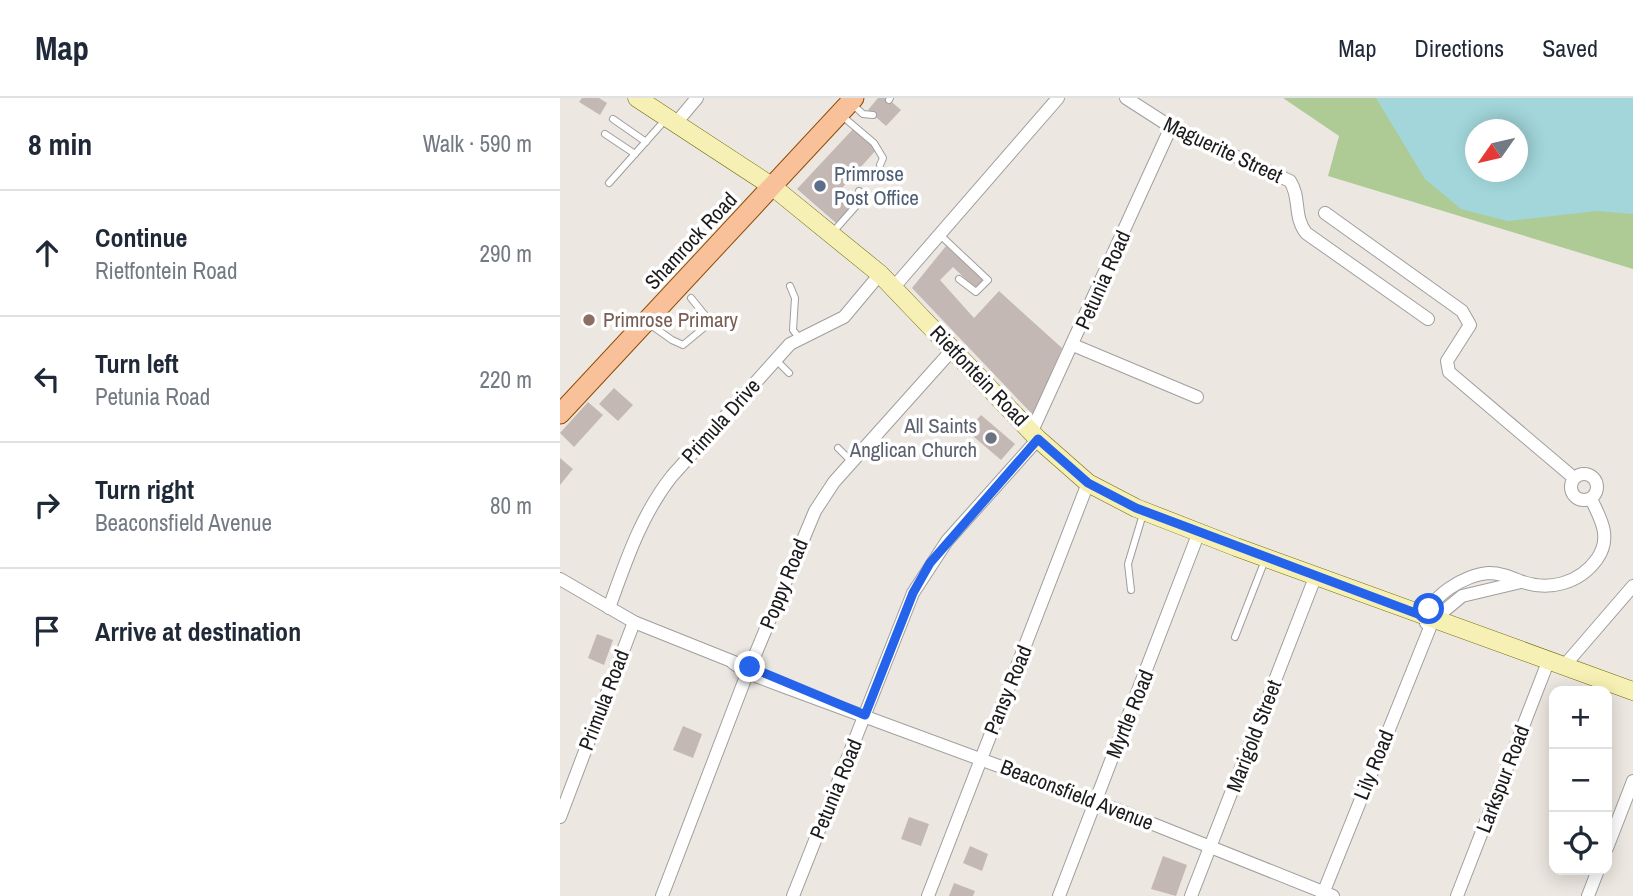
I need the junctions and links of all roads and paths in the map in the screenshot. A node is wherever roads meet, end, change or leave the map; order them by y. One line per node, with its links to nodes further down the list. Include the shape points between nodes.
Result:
1 (637, 98): 8 (street, Rietfontein Road)
2 (697, 98): 8 (street)
3 (1126, 98): 9 (street, Maguerite Street)
4 (1055, 99): 19 (street)
5 (848, 105): 6 (lane); 13 (lane, via 880,150); 15 (main road, Shamrock Road)
6 (873, 115)
7 (613, 119): 11 (lane)
8 (672, 120): 11 (lane); 15 (street, Rietfontein Road)
9 (1171, 127): 25 (street, Maguerite Street, via 1290,181 1297,193 1297,220 1306,233); 28 (street, Petunia Road)
10 (606, 134): 12 (lane)
11 (646, 142): 12 (lane)
12 (635, 154): 14 (lane)
13 (880, 165)
14 (609, 183)
15 (773, 187): 18 (street, Rietfontein Road); 26 (main road, Shamrock Road)
16 (859, 191): 18 (lane, via 856,206)
17 (1325, 213): 37 (street, via 1462,311 1470,325 1447,361 1449,372)
18 (832, 234): 20 (street, Rietfontein Road)
19 (939, 234): 21 (lane, via 988,281 976,292); 23 (street)
20 (880, 274): 23 (street, Rietfontein Road); 27 (street, Primula Drive, via 844,317)
21 (959, 279)
22 (790, 286): 27 (lane, via 795,298 793,330)
23 (894, 287): 29 (street, Rietfontein Road)
24 (691, 298): 26 (lane, via 708,319 683,345)
25 (1428, 319)
26 (646, 321): 33 (main road, Shamrock Road)
27 (800, 339): 30 (street, Primula Drive)
28 (1073, 345): 32 (street); 34 (street, Petunia Road)
29 (953, 349): 34 (street, Rietfontein Road); 36 (street, Poppy Road)
30 (776, 360): 31 (lane); 47 (street, Primula Drive, via 654,498)
31 (789, 373)
32 (1197, 397)
33 (560, 414)
34 (1035, 435): 38 (street, Rietfontein Road); 54 (street, Petunia Road, via 930,563 913,593)
35 (838, 448): 36 (lane)
36 (852, 462): 52 (street, Poppy Road, via 814,511)
37 (1574, 478): 39 (street, via 1570,488 1575,498); 39 (street, via 1584,474 1594,479 1597,489)
38 (1088, 483): 40 (street, Rietfontein Road); 55 (street, Pansy Road)
39 (1591, 499): 49 (street, Lily Road, via 1605,535 1601,552 1567,584 1521,582 1494,573 1473,576 1441,596)
40 (1144, 511): 41 (street, Rietfontein Road); 46 (lane, via 1128,564)
41 (1199, 533): 42 (street, Rietfontein Road); 57 (street, Myrtle Road)
42 (1266, 557): 43 (street, Rietfontein Road); 50 (lane)
43 (1316, 575): 49 (street, Rietfontein Road); 60 (street, Marigold Street)
44 (560, 579): 47 (street, Beaconsfield Avenue)
45 (1633, 586): 51 (street, Larkspur Road)
46 (1131, 590)
47 (609, 608): 48 (street, Beaconsfield Avenue)
48 (634, 622): 52 (street, Beaconsfield Avenue); 58 (street, Primula Road)
49 (1428, 624): 51 (street, Rietfontein Road); 62 (street, Lily Road)
50 (1235, 637)
51 (1556, 664): 53 (street, Rietfontein Road); 68 (street, Larkspur Road)
52 (749, 670): 54 (street, Beaconsfield Avenue); 63 (street, Poppy Road)
53 (1633, 691)
54 (865, 715): 55 (street, Beaconsfield Avenue); 64 (street, Petunia Road)
55 (981, 758): 57 (street, Beaconsfield Avenue); 65 (street, Pansy Road)
56 (1633, 781): 59 (street)
57 (1096, 802): 60 (street, Beaconsfield Avenue); 66 (street, Myrtle Road)
58 (560, 817)
59 (1612, 835)
60 (1210, 848): 62 (street, Beaconsfield Avenue); 67 (street, Marigold Street)
61 (1596, 875): 69 (street)
62 (1326, 895)
63 (662, 896)
64 (793, 896)
65 (928, 896)
66 (1059, 896)
67 (1191, 896)
68 (1457, 896)
69 (1588, 896)

